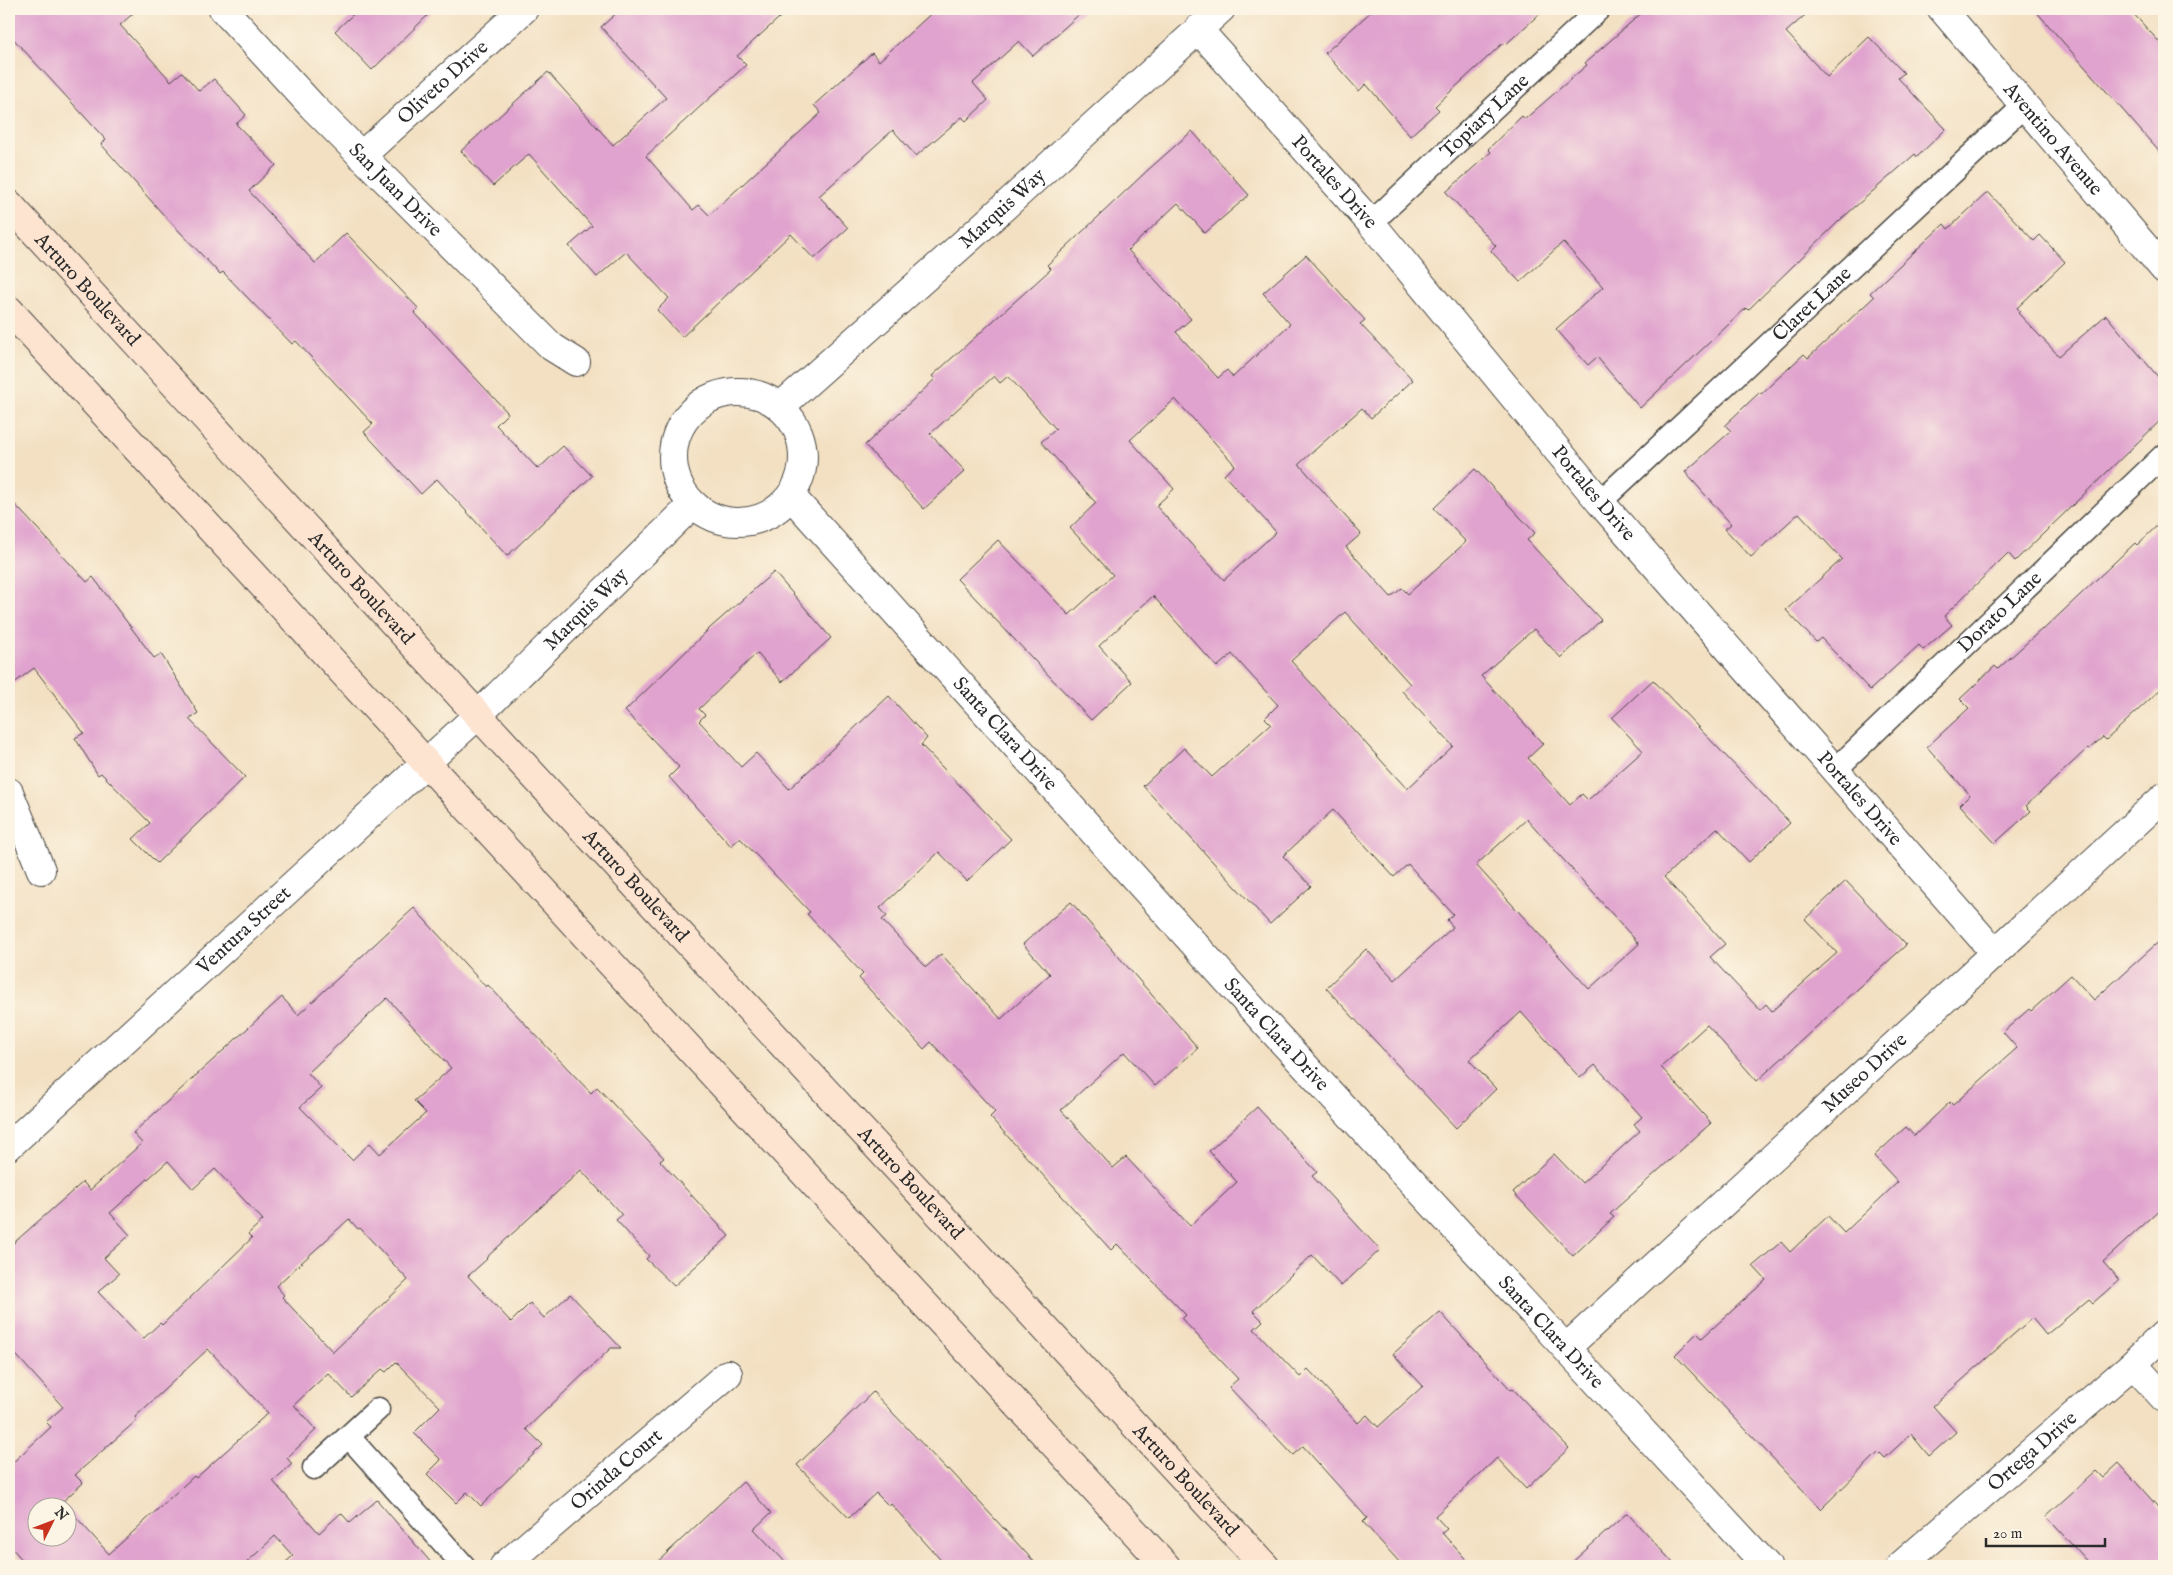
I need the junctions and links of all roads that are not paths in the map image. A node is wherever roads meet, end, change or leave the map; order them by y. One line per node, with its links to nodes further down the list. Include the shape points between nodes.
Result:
1 (223, 9): 8 (street, San Juan Drive)
2 (524, 9): 8 (street, Oliveto Drive)
3 (1221, 9): 6 (street, Marquis Way)
4 (1599, 9): 10 (lane, Topiary Lane)
5 (1942, 9): 7 (street, Aventino Avenue)
6 (1198, 28): 10 (street, Portales Drive); 14 (street, Marquis Way)
7 (2024, 105): 11 (street, Aventino Avenue); 17 (lane, Claret Lane)
8 (361, 156): 13 (street, San Juan Drive, via 552,347)
9 (9, 204): 19 (street, Arturo Boulevard)
10 (1371, 222): 17 (street, Portales Drive)
11 (2164, 269)
12 (9, 310): 20 (street)
13 (576, 362)
14 (780, 407): 16 (street, via 791,419 803,449 799,482); 18 (street, via 755,394 727,393 713,397 690,413 676,438 674,466 684,493)
15 (2164, 455): 21 (lane, Dorato Lane)
16 (791, 496): 18 (street, via 775,511 755,520 733,522 712,516); 28 (street, Santa Clara Drive, via 1264,1022)
17 (1600, 502): 21 (street, Portales Drive)
18 (693, 504): 19 (street, Marquis Way)
19 (478, 715): 20 (street, Ventura Street); 38 (street, Arturo Boulevard)
20 (426, 761): 26 (street, Ventura Street); 37 (street)
21 (1835, 770): 25 (street, Portales Drive)
22 (9, 792): 24 (street)
23 (2164, 798): 25 (street, Museo Drive)
24 (41, 870)
25 (1995, 953): 28 (street, Museo Drive)
26 (9, 1146)
27 (2164, 1334): 29 (street, Ortega Drive)
28 (1566, 1348): 39 (street, Santa Clara Drive)
29 (2133, 1364): 31 (street); 40 (street, Ortega Drive)
30 (728, 1374): 36 (street, Orinda Court)
31 (2164, 1398)
32 (378, 1409): 33 (lane)
33 (349, 1437): 34 (lane); 35 (lane)
34 (314, 1468)
35 (464, 1566)
36 (504, 1566)
37 (1166, 1566)
38 (1265, 1566)
39 (1767, 1566)
40 (1900, 1566)

